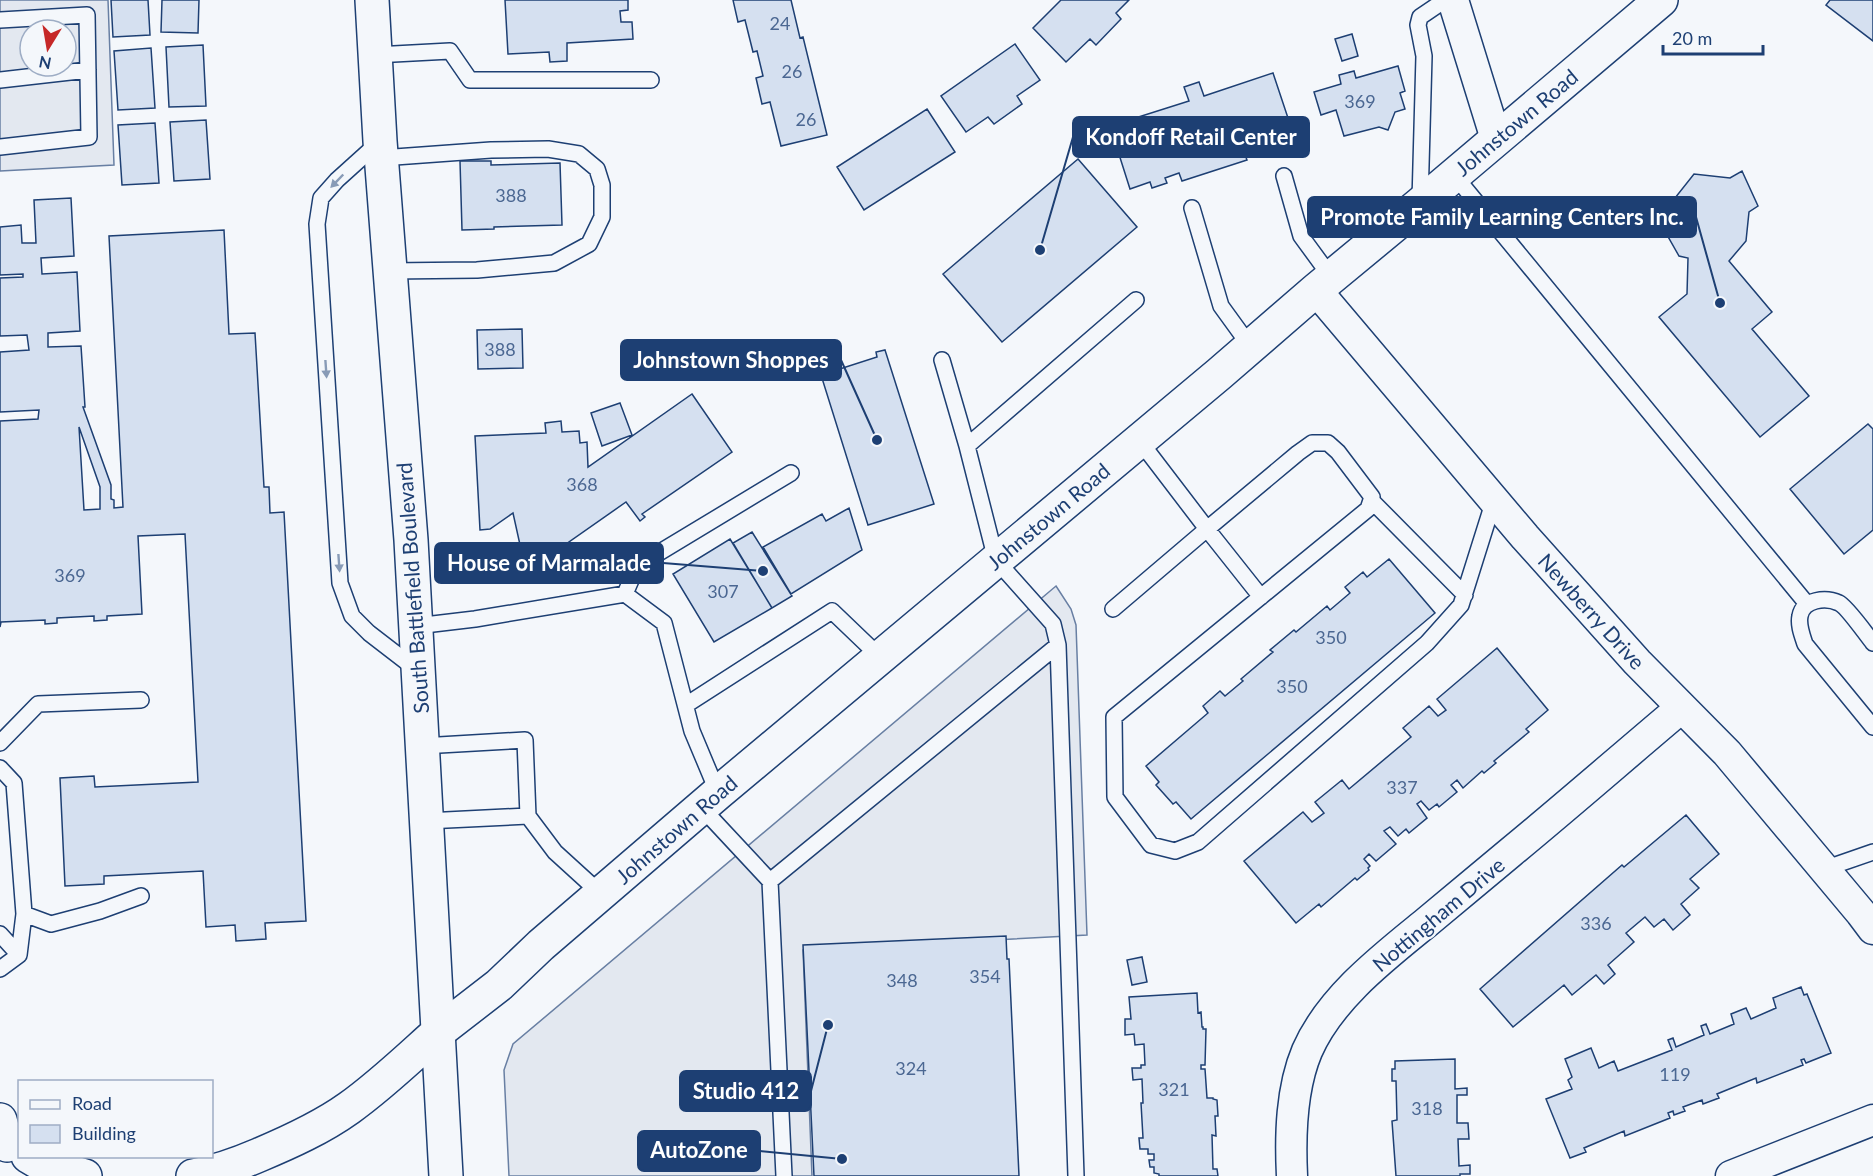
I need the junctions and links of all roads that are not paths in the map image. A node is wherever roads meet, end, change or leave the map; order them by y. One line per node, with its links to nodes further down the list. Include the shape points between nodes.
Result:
1 (372, 0): 6 (main road, South Battlefield Boulevard)
2 (1445, 0): 15 (lane, via 1420,17 1418,25 1424,56)
3 (1453, 0): 10 (street)
4 (1661, 0): 10 (main road, Johnstown Road)
5 (0, 20): 7 (lane, via 87,15)
6 (375, 55): 9 (lane, via 450,51 470,80); 12 (main road, South Battlefield Boulevard)
7 (88, 70): 8 (lane); 11 (lane, via 89,137)
8 (0, 80)
9 (651, 80)
10 (1496, 139): 13 (main road, Johnstown Road)
11 (0, 147)
12 (381, 149): 17 (main road, South Battlefield Boulevard); 17 (lane, via 548,149 579,154 597,169 602,185 602,217 589,244 554,263 477,270); 38 (lane, one-way to 38, via 337,180 321,198 317,224 340,583 352,616)
13 (1454, 175): 15 (main road, Johnstown Road); 32 (lane)
14 (1284, 176): 18 (lane, via 1301,236)
15 (1420, 204): 18 (main road, Johnstown Road)
16 (1192, 208): 20 (lane, via 1221,306)
17 (390, 271): 34 (main road, South Battlefield Boulevard)
18 (1324, 283): 20 (main road, Johnstown Road); 26 (street, Newberry Drive)
19 (1136, 300): 23 (lane)
20 (1250, 346): 22 (main road, Johnstown Road)
21 (942, 360): 23 (lane)
22 (1139, 440): 27 (lane); 28 (main road, Johnstown Road)
23 (967, 446): 28 (lane)
24 (791, 473): 29 (lane, via 637,567)
25 (1371, 500): 27 (lane, via 1338,452 1328,443 1312,443); 30 (lane); 31 (lane, via 1368,509)
26 (1494, 500): 30 (lane); 41 (street, Newberry Drive)
27 (1207, 529): 31 (lane); 33 (lane)
28 (996, 560): 36 (lane, via 1053,624); 37 (main road, Johnstown Road)
29 (625, 594): 34 (lane); 40 (lane, via 664,623)
30 (1465, 595): 31 (lane, via 1461,606 1427,643 1198,842 1175,851 1151,845 1115,797 1114,717)
31 (1261, 597)
32 (1807, 604): 35 (lane, via 1821,599 1841,603); 42 (lane, via 1800,614 1804,644)
33 (1113, 609)
34 (416, 626): 38 (main road, South Battlefield Boulevard)
35 (1873, 643)
36 (1058, 645): 51 (lane); 66 (lane)
37 (880, 657): 40 (lane, via 832,611); 46 (main road, Johnstown Road)
38 (418, 670): 44 (main road, South Battlefield Boulevard)
39 (141, 700): 43 (lane, via 39,704)
40 (686, 705): 46 (lane)
41 (1681, 708): 50 (street, Newberry Drive, via 1728,753); 67 (street, Nottingham Drive, via 1396,947 1329,1013 1307,1050 1296,1085)
42 (1873, 727)
43 (0, 743)
44 (422, 746): 47 (lane, via 525,740); 48 (main road, South Battlefield Boulevard)
45 (0, 768): 54 (lane, via 14,783)
46 (710, 800): 51 (lane); 52 (main road, Johnstown Road)
47 (528, 816): 48 (lane); 52 (lane, via 555,852)
48 (426, 821): 59 (main road, South Battlefield Boulevard)
49 (1873, 852): 50 (lane)
50 (1824, 869): 55 (street, Newberry Drive)
51 (770, 881): 65 (lane)
52 (600, 893): 59 (main road, Johnstown Road, via 499,985)
53 (141, 896): 54 (lane, via 51,924)
54 (24, 914): 57 (lane)
55 (1873, 929)
56 (0, 934): 57 (lane)
57 (19, 956): 58 (lane)
58 (0, 969)
59 (437, 1033): 63 (main road, Johnstown Road, via 349,1108 318,1128 242,1162); 64 (main road, South Battlefield Boulevard)
60 (1873, 1120): 68 (street)
61 (32, 1158): 62 (main road)
62 (78, 1175)
63 (193, 1176)
64 (446, 1176)
65 (784, 1176)
66 (1076, 1176)
67 (1292, 1176)
68 (1731, 1176)

